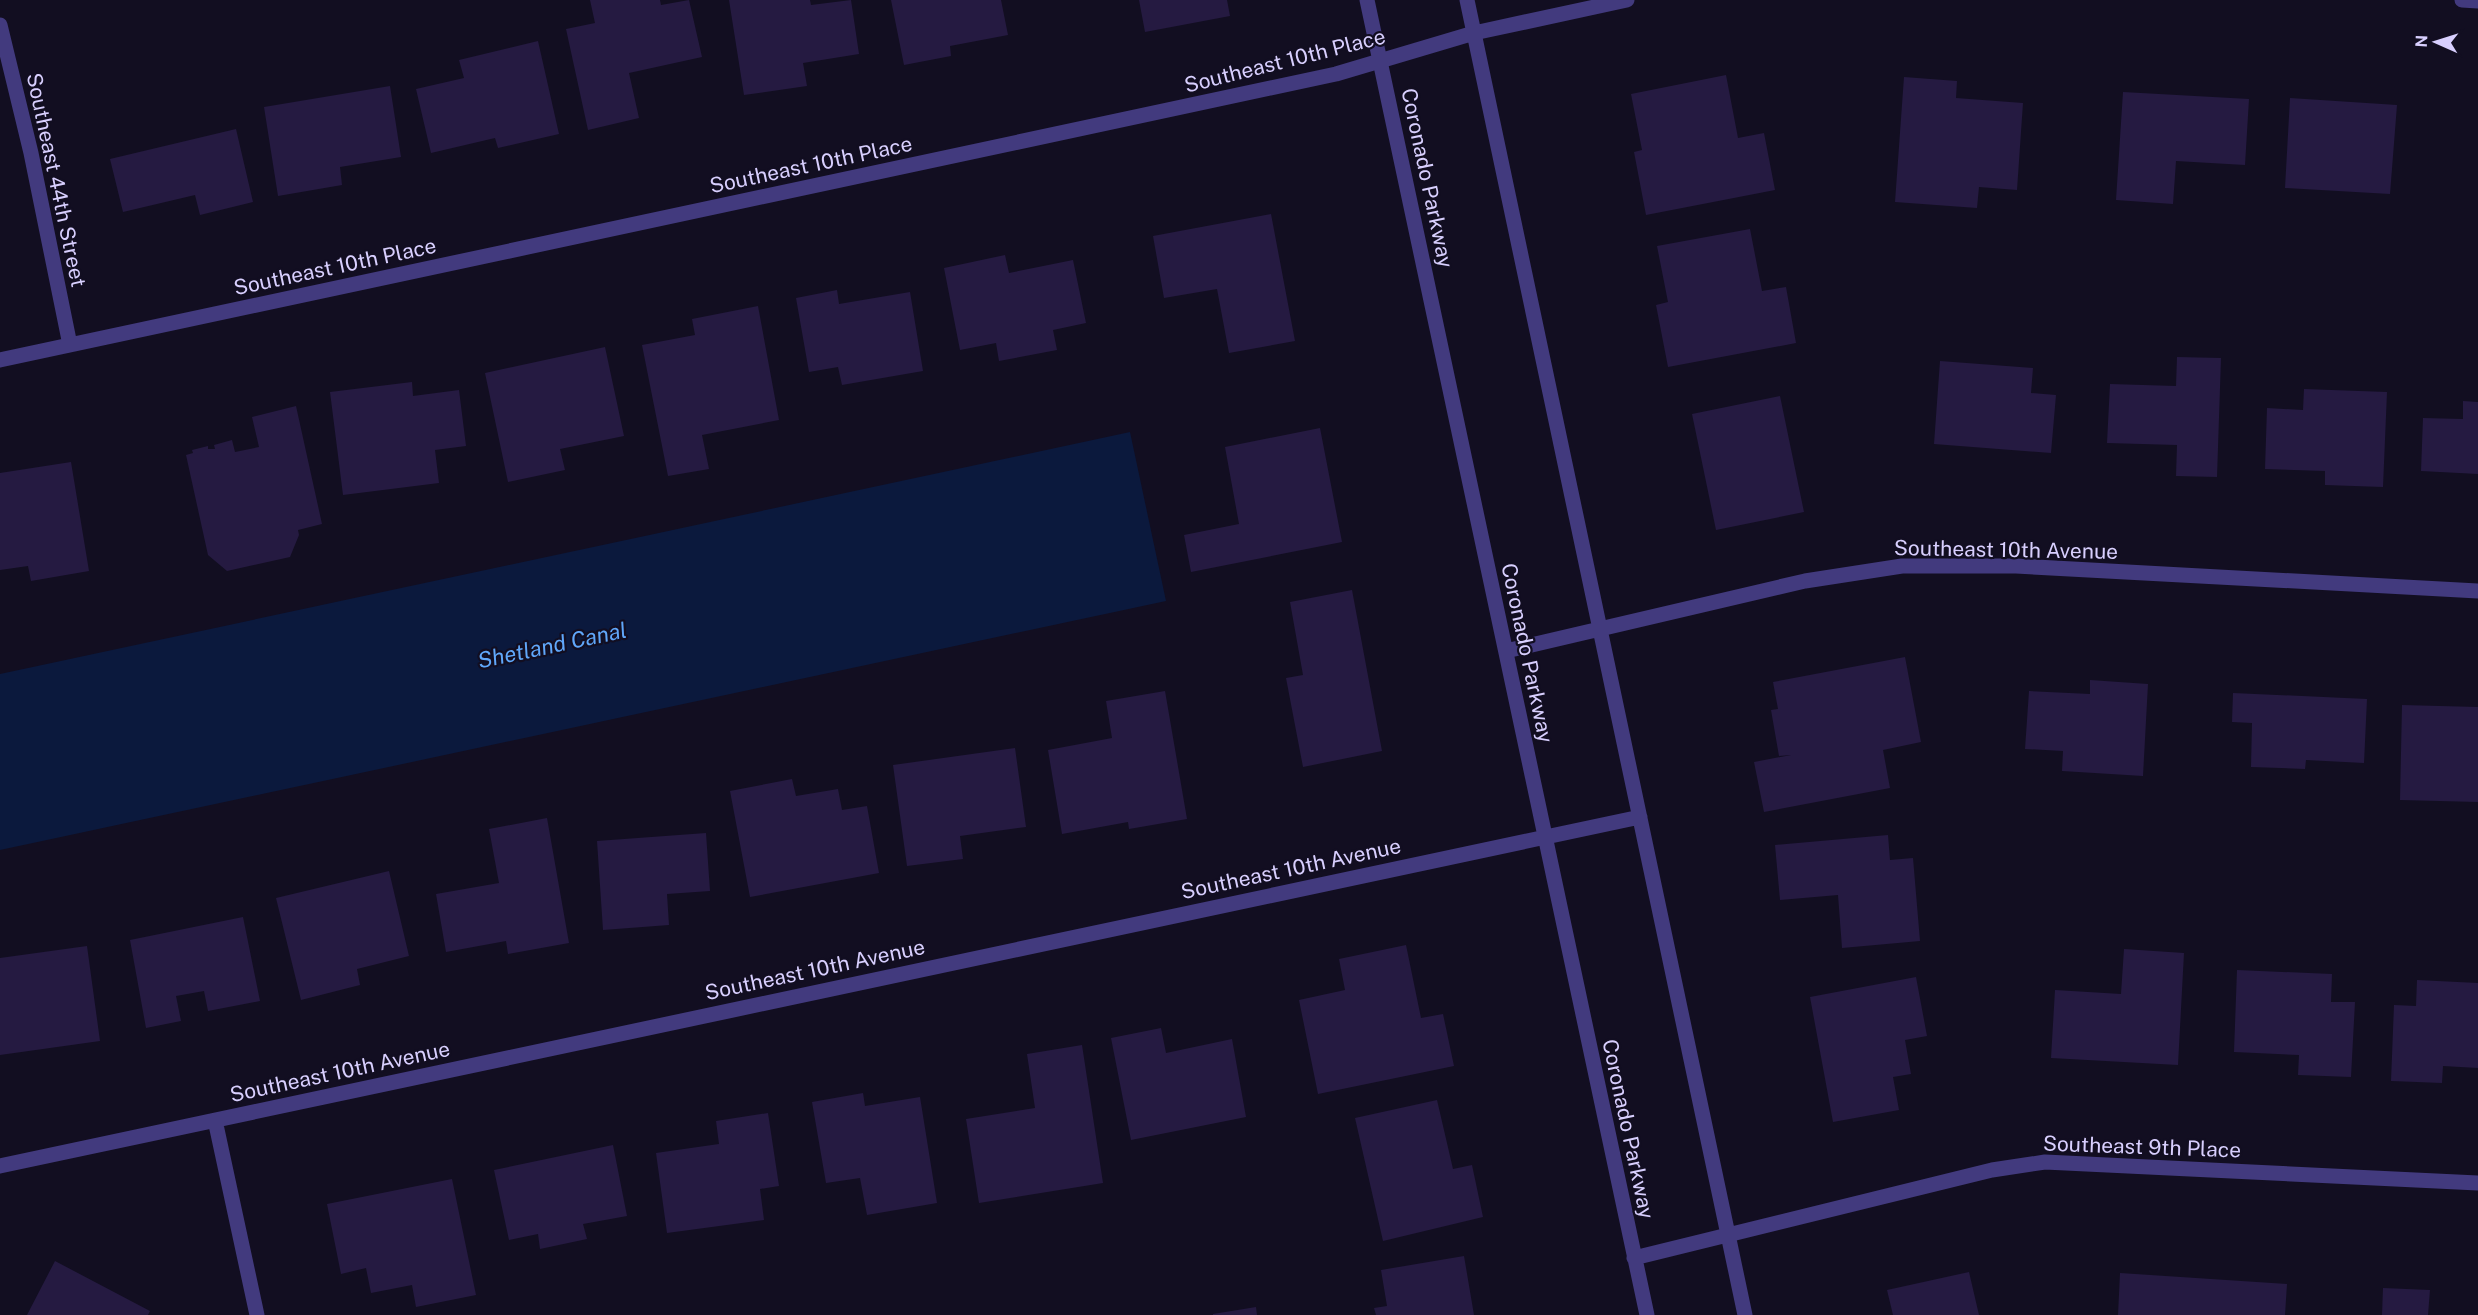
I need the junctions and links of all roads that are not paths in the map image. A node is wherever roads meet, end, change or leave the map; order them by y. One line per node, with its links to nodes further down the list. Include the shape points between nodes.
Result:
1 (1367, 0): 8 (street, Coronado Parkway)
2 (1467, 0): 7 (street)
3 (1627, 0): 7 (street, Southeast 10th Place)
4 (2462, 0): 5 (street)
5 (2478, 1)
6 (0, 25): 9 (street, Southeast 44th Street)
7 (1474, 33): 8 (street, Southeast 10th Place); 12 (street)
8 (1380, 60): 9 (street, Southeast 10th Place, via 1312,79); 13 (street, Coronado Parkway)
9 (70, 345): 10 (street, Southeast 10th Place)
10 (0, 360)
11 (2478, 591): 12 (street, Southeast 10th Avenue, via 2016,566 1902,566 1805,581)
12 (1600, 630): 13 (street, Southeast 10th Avenue); 14 (street)
13 (1506, 651): 15 (street, Coronado Parkway)
14 (1640, 817): 15 (street, Southeast 10th Avenue); 19 (street)
15 (1545, 837): 16 (street, Southeast 10th Avenue); 20 (street, Coronado Parkway)
16 (215, 1120): 17 (street, Southeast 10th Avenue); 21 (street)
17 (0, 1166)
18 (2478, 1183): 19 (street, Southeast 9th Place, via 2045,1162 1992,1170)
19 (1729, 1236): 20 (street, Southeast 9th Place); 23 (street)
20 (1634, 1258): 22 (street, Coronado Parkway)
21 (257, 1315)
22 (1647, 1315)
23 (1746, 1315)

